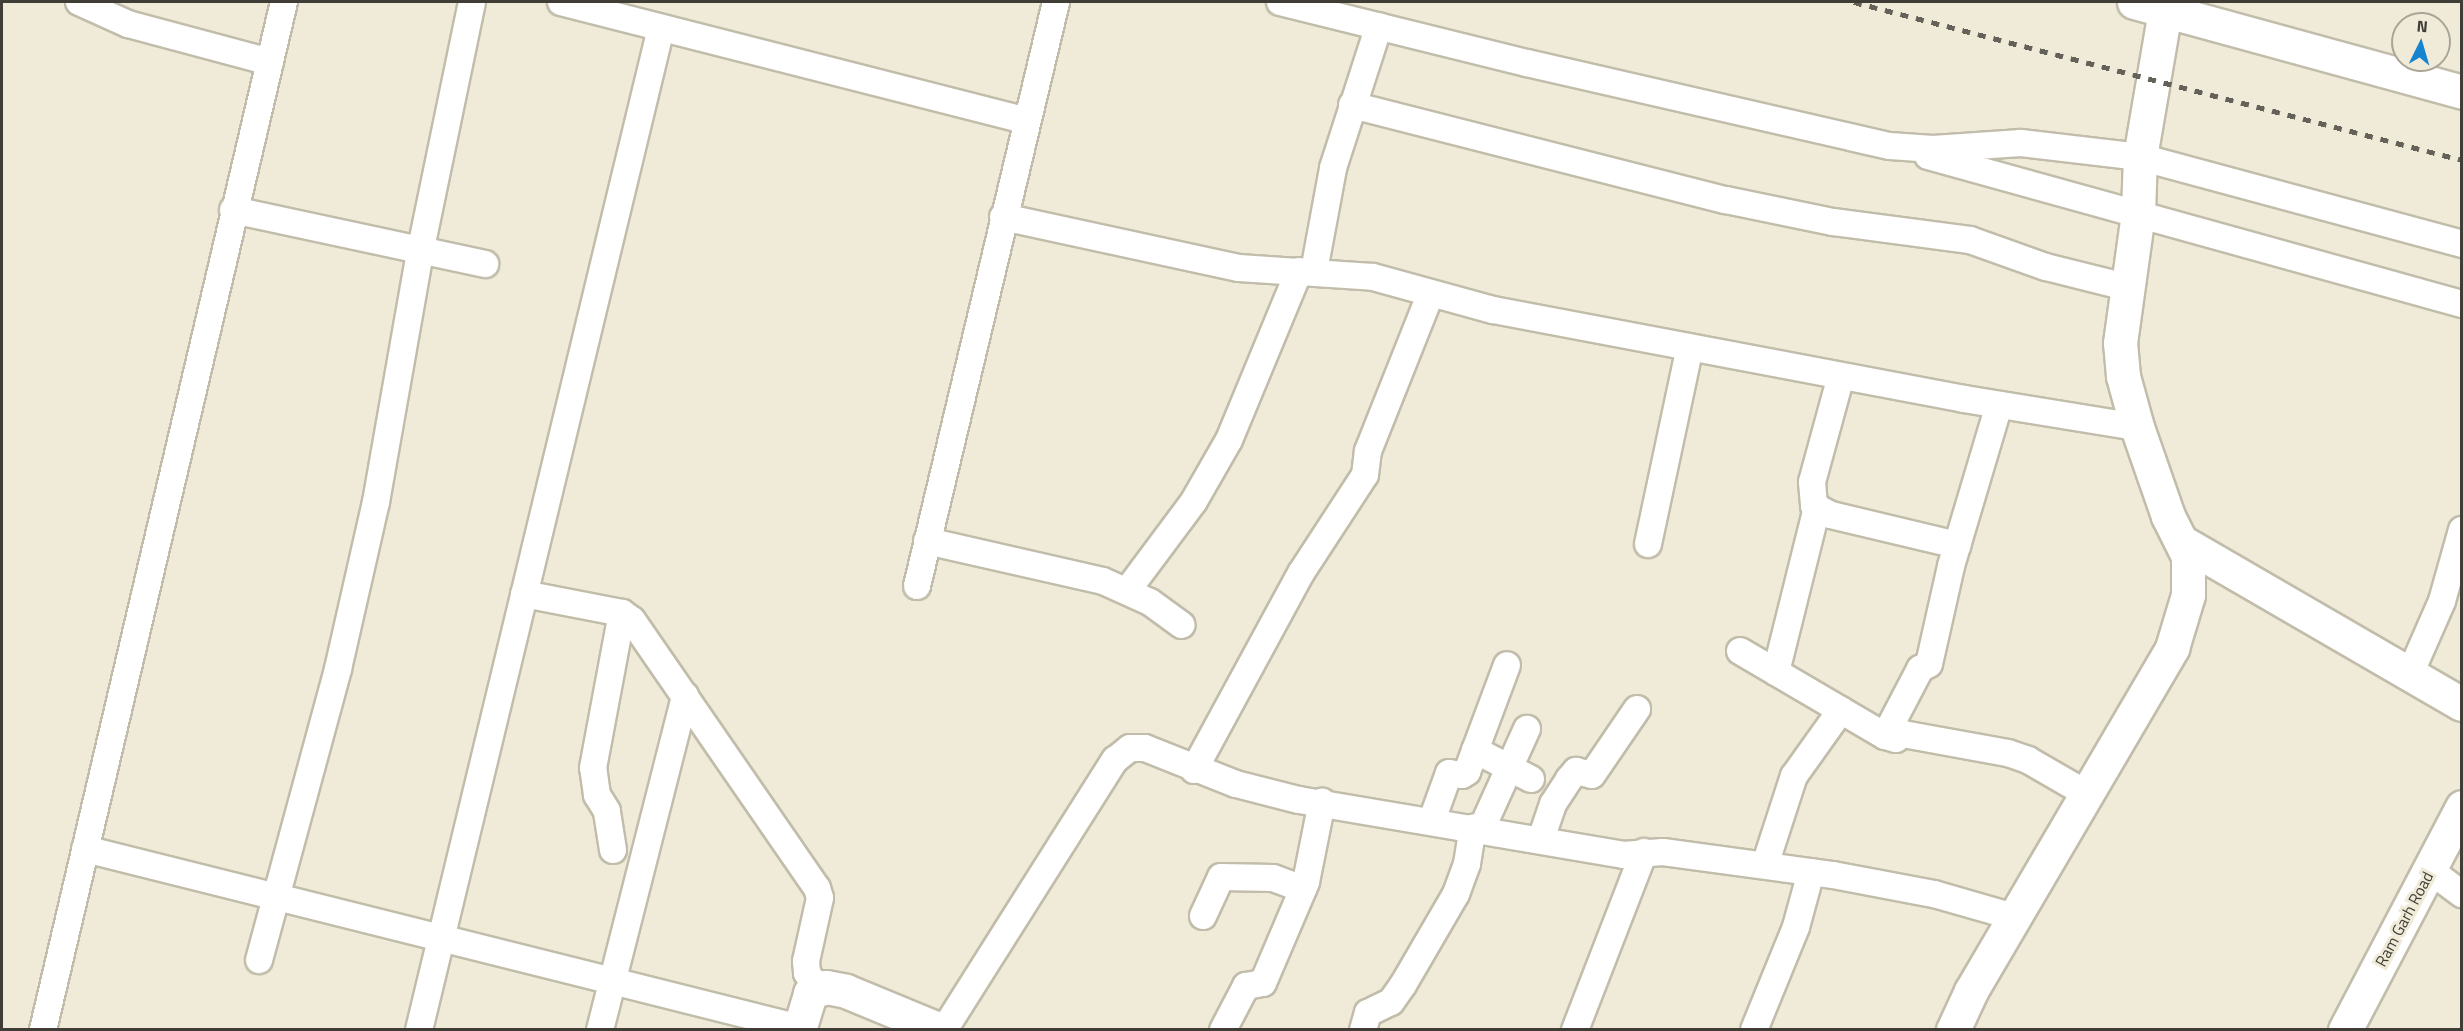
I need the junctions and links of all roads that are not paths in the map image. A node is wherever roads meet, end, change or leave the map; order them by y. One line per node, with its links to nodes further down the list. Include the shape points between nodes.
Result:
1 (79, 2): 11 (street, via 128,24)
2 (284, 2): 11 (street)
3 (472, 2): 21 (street)
4 (561, 2): 10 (street)
5 (1056, 2): 14 (street)
6 (1280, 2): 9 (street)
7 (2134, 2): 8 (street)
8 (2165, 10): 12 (street); 16 (street)
9 (1379, 26): 13 (street); 15 (street)
10 (661, 28): 14 (street); 39 (street)
11 (270, 62): 17 (street)
12 (2460, 86)
13 (1352, 105): 23 (street); 24 (street, via 1726,200 1887,231 1971,240 2046,267)
14 (1027, 121): 19 (street)
15 (1890, 146): 16 (street, via 1933,149 2021,143); 18 (street)
16 (2140, 157): 18 (street); 20 (street)
17 (234, 210): 21 (street); 61 (street)
18 (2138, 213): 24 (street); 26 (street)
19 (1003, 218): 23 (street, via 1208,262); 33 (street)
20 (2462, 244)
21 (420, 253): 22 (street); 69 (street, via 374,514 338,669)
22 (485, 264)
23 (1306, 271): 25 (street, via 1373,277); 38 (street, via 1213,471)
24 (2126, 287): 30 (street, via 2120,343 2122,376)
25 (1431, 295): 27 (street); 53 (street, via 1368,451 1365,475 1301,573)
26 (2462, 304)
27 (1690, 347): 28 (street); 35 (street)
28 (1841, 376): 29 (street); 31 (street, via 1812,482 1812,499)
29 (1999, 405): 30 (street); 36 (street)
30 (2137, 427): 34 (street, via 2168,516)
31 (1817, 508): 36 (street); 44 (street)
32 (2462, 530): 45 (street, via 2442,602)
33 (927, 541): 37 (street); 38 (street, via 1077,573)
34 (2182, 542): 45 (street); 55 (street, via 2191,570 2188,595 2172,648)
35 (1648, 544)
36 (1957, 545): 51 (street, via 1929,664 1920,669)
37 (917, 586)
38 (1127, 591): 41 (street)
39 (524, 594): 40 (street); 72 (street)
40 (622, 613): 46 (street, via 632,620); 62 (street, via 593,768 597,795 607,811)
41 (1182, 625)
42 (1740, 651): 44 (street)
43 (1507, 665): 52 (street)
44 (1776, 672): 49 (street)
45 (2410, 674): 47 (street)
46 (685, 696): 74 (street); 75 (street, via 817,888 820,898 806,961 807,973)
47 (2462, 704)
48 (1637, 709): 60 (street, via 1592,775 1576,771 1569,779 1553,804)
49 (1841, 710): 51 (street); 64 (street, via 1794,776)
50 (1527, 729): 54 (street)
51 (1885, 735): 55 (street, via 1896,739 1903,734 2008,753)
52 (1475, 750): 54 (street); 58 (street, via 1466,774 1449,773)
53 (1194, 770): 56 (street, via 1247,787); 80 (street, via 1145,748 1130,748 1115,760)
54 (1521, 774): 59 (street)
55 (2087, 794): 71 (street)
56 (1322, 802): 58 (street); 67 (street)
57 (2462, 807): 65 (street, Ram Garh Road)
58 (1432, 820): 59 (street)
59 (1477, 828): 60 (street); 82 (street, via 1456,894 1403,986 1391,1002 1368,1013)
60 (1541, 839): 63 (street, via 1623,855)
61 (85, 849): 69 (street); 77 (street)
62 (613, 850)
63 (1644, 852): 64 (street); 83 (street)
64 (1765, 864): 66 (street)
65 (2430, 871): 68 (street); 86 (street, Ram Garh Road)
66 (1811, 872): 71 (street, via 1934,894); 84 (street, via 1796,927)
67 (1303, 889): 70 (street, via 1273,878 1221,878); 81 (street, via 1263,983 1246,986)
68 (2462, 894)
69 (276, 896): 72 (street); 73 (street)
70 (1203, 916)
71 (2014, 917): 85 (street)
72 (442, 936): 74 (street); 78 (street)
73 (259, 960)
74 (613, 980): 76 (street); 79 (street)
75 (817, 988): 76 (street, via 805,1003); 80 (street, via 846,991)
76 (799, 1028)
77 (43, 1029)
78 (419, 1029)
79 (600, 1029)
80 (942, 1029)
81 (1223, 1029)
82 (1363, 1029)
83 (1575, 1029)
84 (1754, 1029)
85 (1953, 1029)
86 (2344, 1029)

